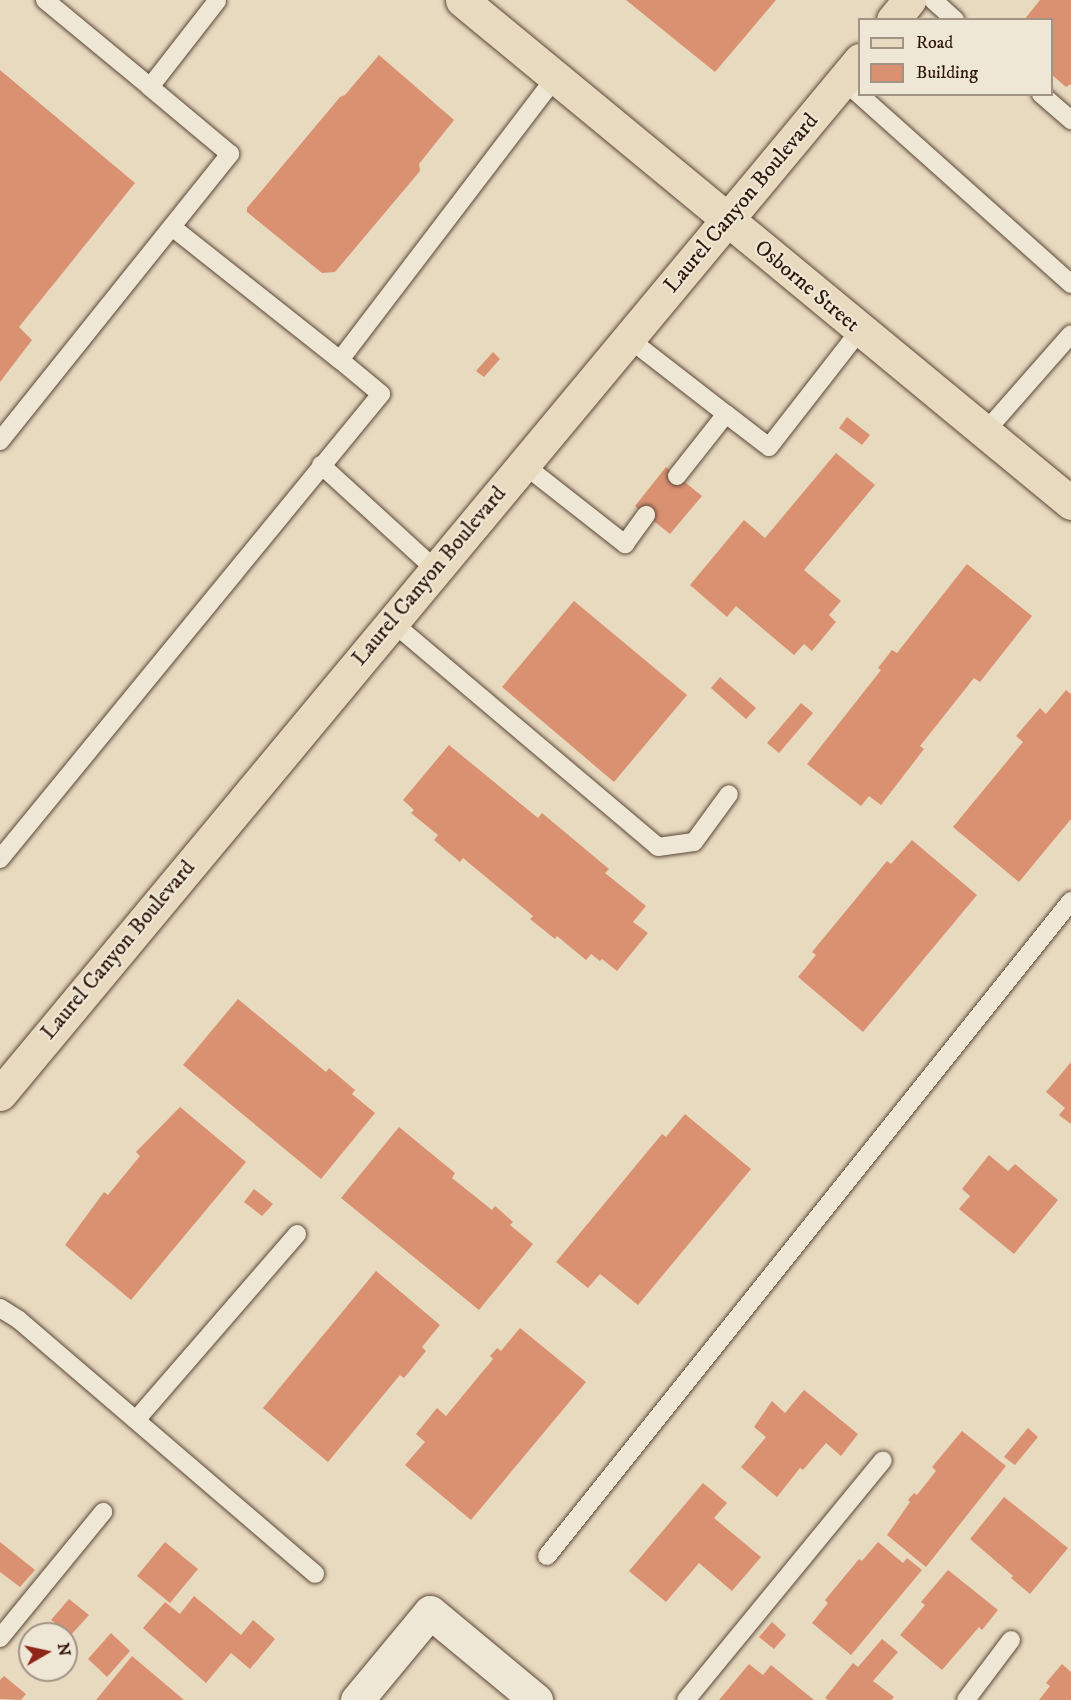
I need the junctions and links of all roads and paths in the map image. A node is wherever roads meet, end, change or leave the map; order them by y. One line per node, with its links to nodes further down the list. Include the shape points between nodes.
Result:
1 (45, 0): 10 (lane)
2 (217, 0): 10 (lane)
3 (462, 0): 9 (main road, Osborne Street)
4 (909, 0): 6 (main road)
5 (933, 0): 7 (lane)
6 (895, 18)
7 (953, 18)
8 (851, 70): 14 (main road, Laurel Canyon Boulevard)
9 (555, 78): 14 (main road, Osborne Street); 20 (lane)
10 (150, 87): 15 (lane, via 230,154)
11 (878, 96): 16 (lane)
12 (1043, 96): 13 (lane)
13 (1071, 120)
14 (727, 220): 17 (main road, Osborne Street); 19 (main road, Laurel Canyon Boulevard)
15 (172, 227): 20 (lane); 23 (lane)
16 (1071, 284)
17 (860, 330): 21 (lane, via 769,447); 22 (main road, Osborne Street)
18 (1071, 334): 22 (lane)
19 (628, 338): 21 (lane); 24 (main road, Laurel Canyon Boulevard)
20 (340, 360): 25 (lane, via 381,394)
21 (726, 414): 26 (lane)
22 (985, 432): 27 (main road, Osborne Street)
23 (0, 441)
24 (523, 464): 28 (lane, via 625,544); 29 (main road, Laurel Canyon Boulevard)
25 (321, 465): 29 (lane); 32 (lane)
26 (677, 476)
27 (1071, 503)
28 (646, 515)
29 (435, 569): 30 (main road, Laurel Canyon Boulevard)
30 (392, 622): 31 (lane, via 658,847 694,842); 34 (main road, Laurel Canyon Boulevard)
31 (729, 794)
32 (0, 859)
33 (1071, 901): 40 (lane)
34 (0, 1094)
35 (297, 1234): 37 (lane)
36 (0, 1308): 37 (lane)
37 (136, 1420): 41 (lane)
38 (884, 1461): 46 (lane)
39 (103, 1512): 42 (lane)
40 (547, 1556)
41 (315, 1574)
42 (0, 1638)
43 (1011, 1640): 47 (lane)
44 (357, 1700): 45 (street, via 430,1612)
45 (536, 1700)
46 (686, 1700)
47 (966, 1700)

